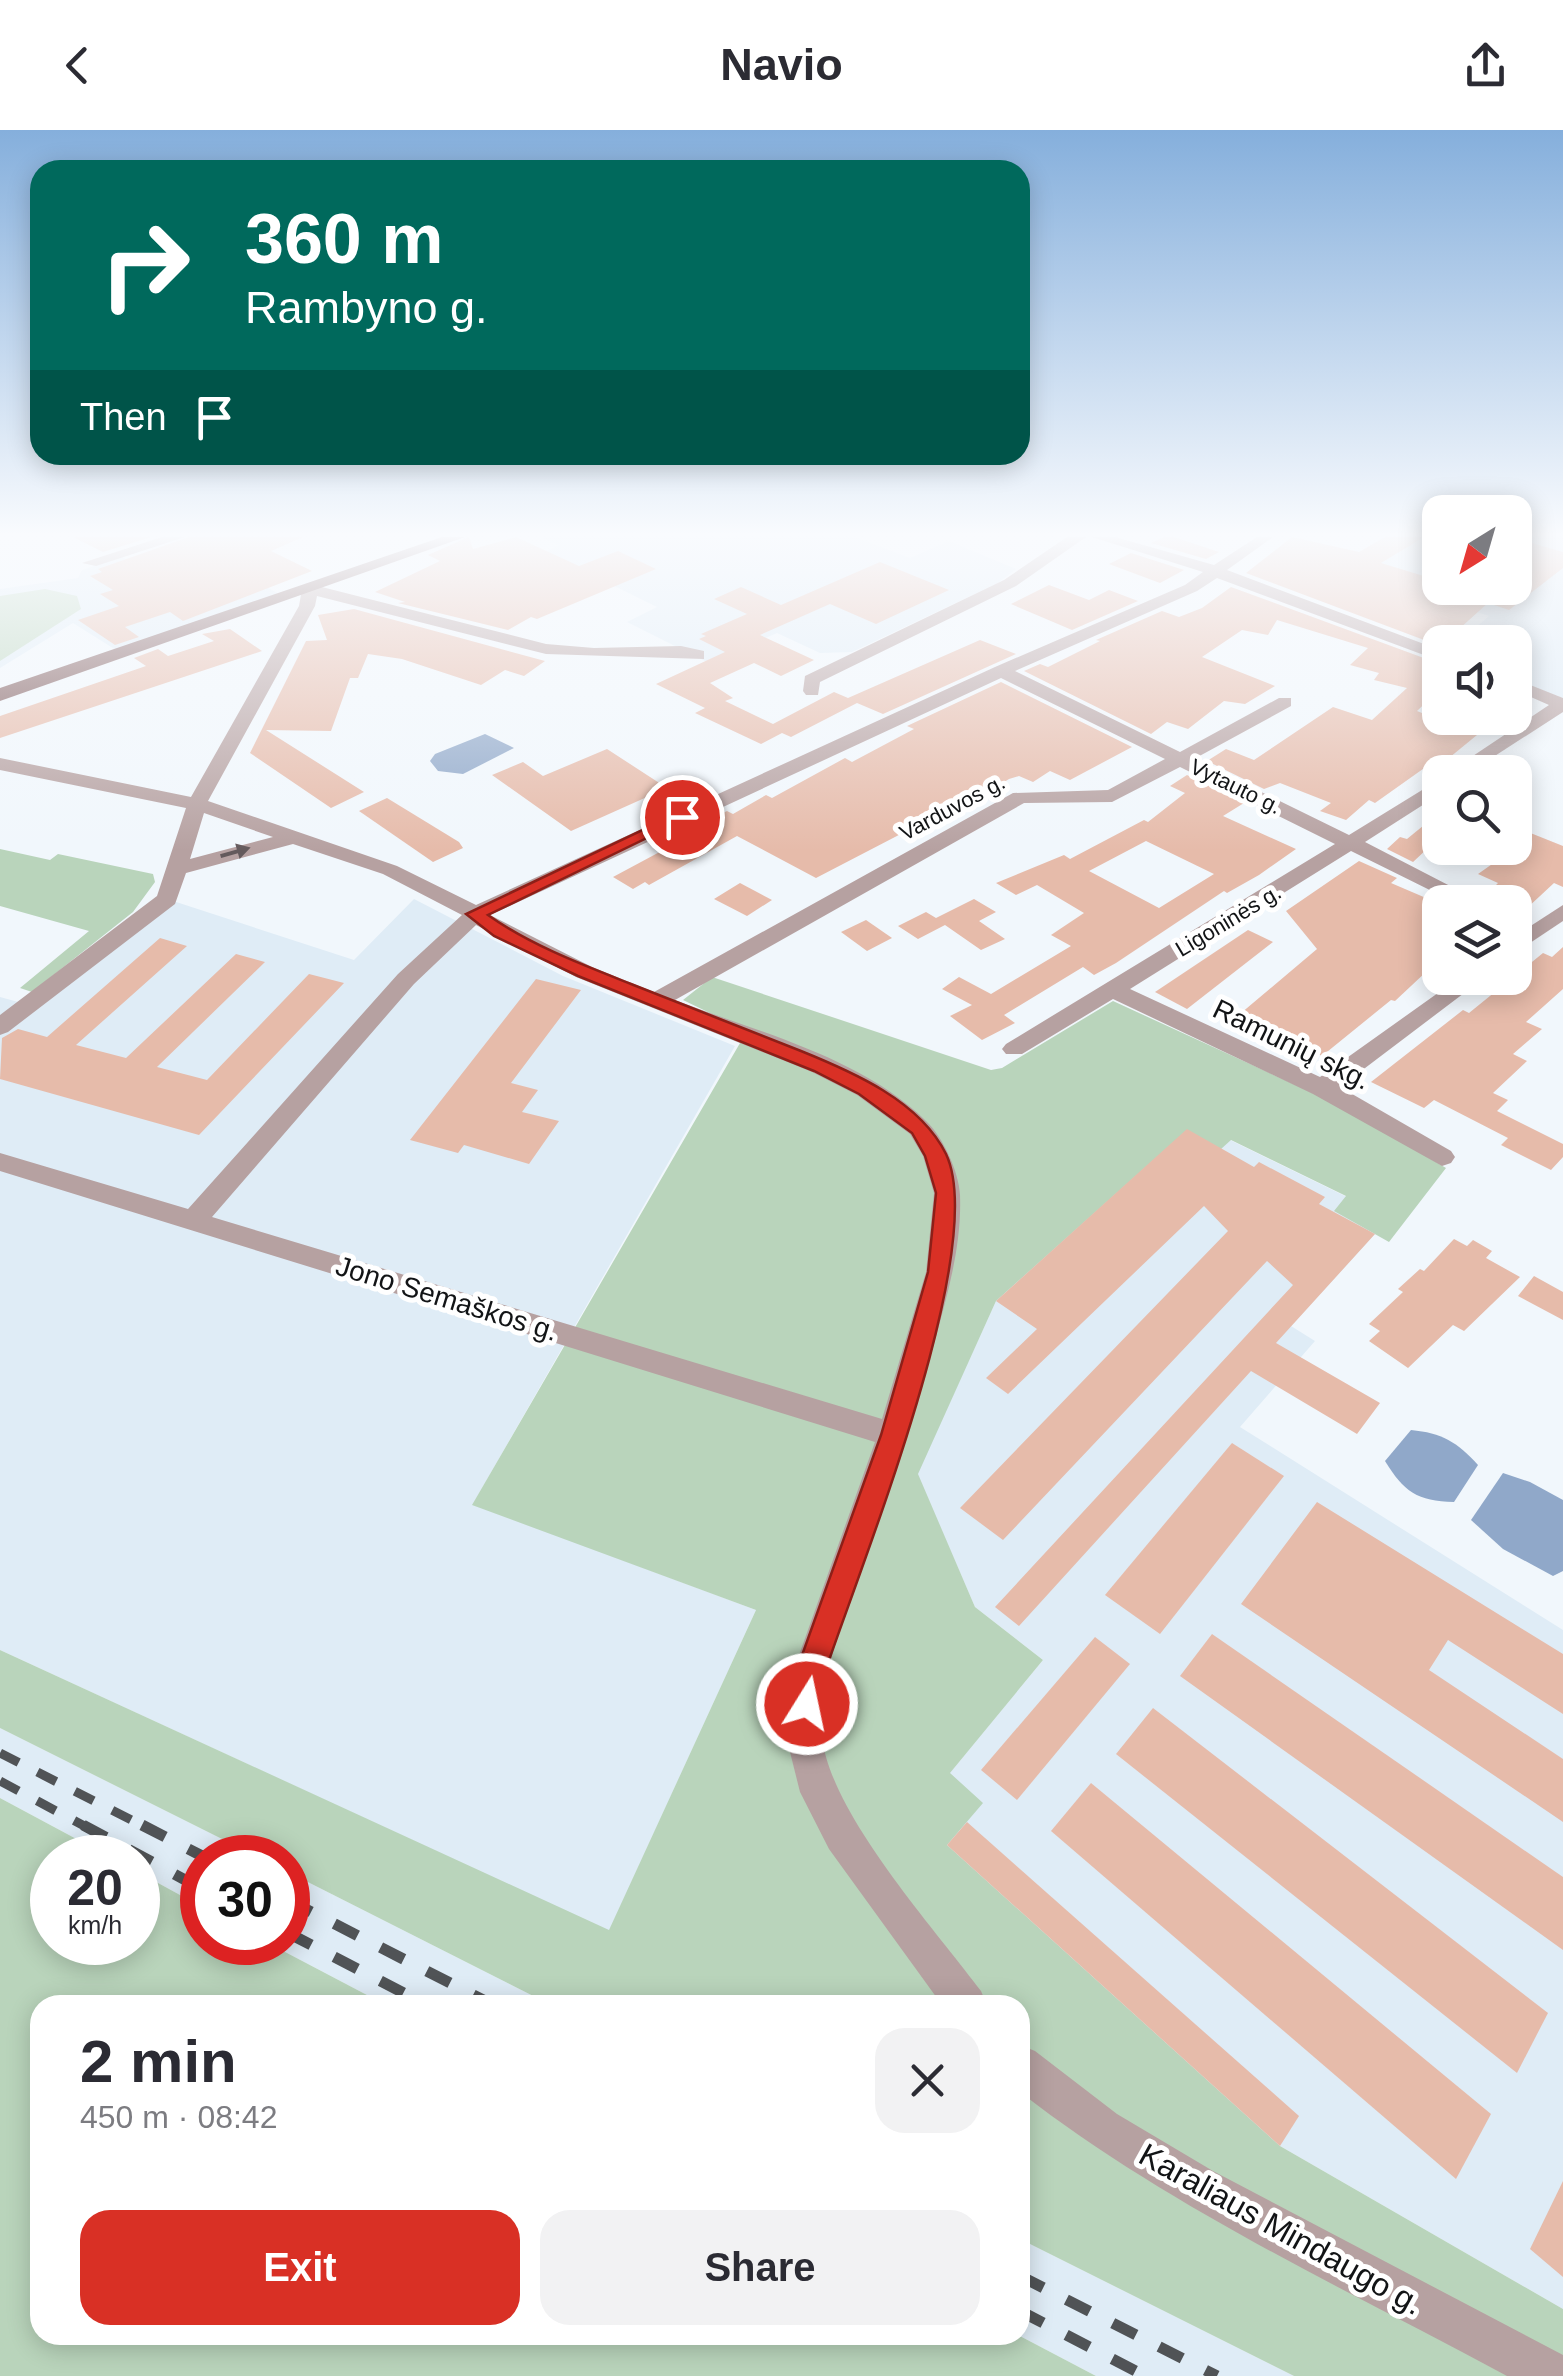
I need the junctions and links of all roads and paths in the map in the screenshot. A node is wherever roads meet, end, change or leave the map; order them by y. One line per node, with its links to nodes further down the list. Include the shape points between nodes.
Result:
1 (156, 642): 10 (main road)
2 (287, 642): 17 (street)
3 (521, 642): 6 (street, via 594,653)
4 (889, 642): 8 (street, via 811,680)
5 (1068, 642): 7 (street)
6 (698, 655)
7 (1001, 671): 14 (street, Vytauto g.); 23 (street)
8 (812, 691)
9 (1532, 691): 12 (street)
10 (0, 695)
11 (1285, 702): 14 (street, Varduvos g.)
12 (1563, 704): 13 (street)
13 (1484, 755)
14 (1181, 760): 19 (street, Vytauto g.); 27 (street, Varduvos g., via 1112,796 1020,797)
15 (0, 764): 17 (street)
16 (1422, 796): 19 (street, Ligoninės g.)
17 (197, 804): 18 (street); 20 (street)
18 (294, 837): 20 (street, one-way to 18); 23 (street, via 413,880)
19 (1352, 842): 21 (street, Vytauto g.); 25 (street, Ligoninės g.)
20 (177, 869): 28 (street, via 167,899)
21 (1437, 885)
22 (1563, 911): 24 (street)
23 (475, 914): 27 (street, via 500,932); 33 (street, via 406,979)
24 (1532, 928)
25 (1113, 990): 29 (street, Ligoninės g.); 30 (street, Ramunių skg.)
26 (1450, 995): 30 (street)
27 (655, 1001): 34 (street, via 836,1074 903,1114 929,1142 945,1182 947,1216 940,1272)
28 (0, 1027)
29 (1014, 1049)
30 (1322, 1088): 31 (street, Ramunių skg.)
31 (1442, 1157)
32 (0, 1162): 33 (street, Jono Semaškos g.)
33 (193, 1220): 34 (street, Jono Semaškos g.)
34 (893, 1435): 35 (street, via 810,1672 804,1736 818,1792 842,1836)
35 (960, 1995)
36 (1030, 2074): 37 (street, Karaliaus Mindaugo g., via 1102,2129 1198,2186)
37 (1554, 2376)

